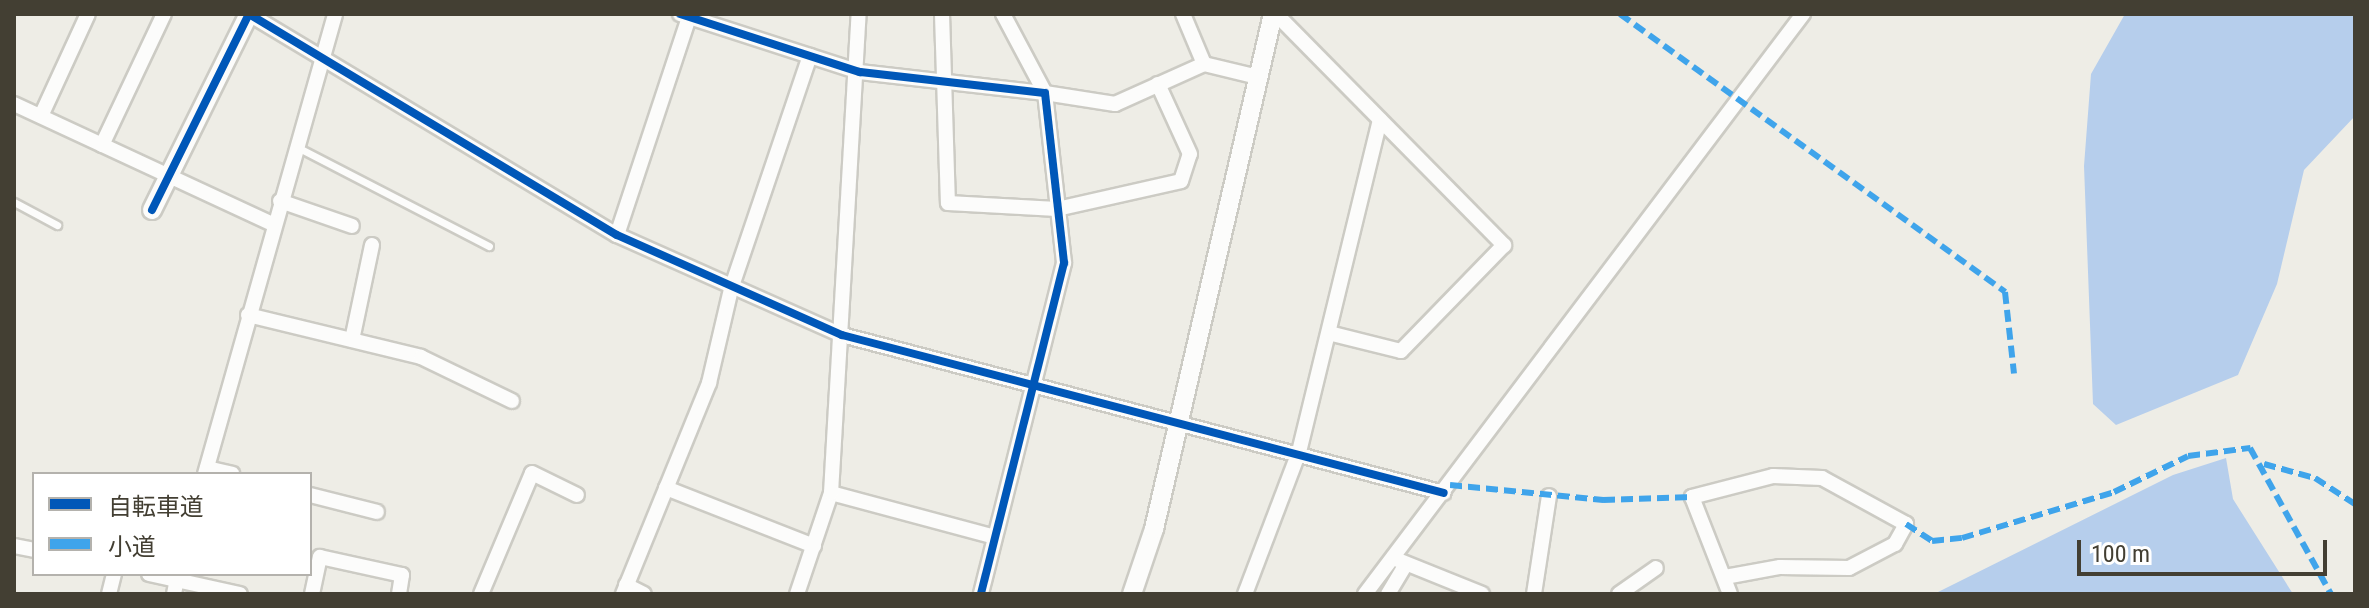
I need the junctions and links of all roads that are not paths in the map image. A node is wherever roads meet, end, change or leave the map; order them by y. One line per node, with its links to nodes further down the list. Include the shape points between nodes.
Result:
1 (88, 14): 21 (street)
2 (164, 14): 23 (street)
3 (249, 14): 13 (street); 25 (street)
4 (335, 14): 13 (street)
5 (859, 14): 15 (street)
6 (942, 14): 17 (street)
7 (1003, 14): 19 (street)
8 (1183, 14): 14 (street)
9 (1274, 14): 16 (street); 22 (street)
10 (1803, 14): 48 (street)
11 (686, 15): 12 (street); 33 (street)
12 (810, 56): 15 (street); 36 (street)
13 (321, 60): 24 (street); 33 (street)
14 (1204, 64): 16 (street); 18 (street)
15 (860, 72): 17 (street); 39 (street)
16 (1258, 77): 43 (street)
17 (944, 82): 19 (street); 28 (street, via 948,203)
18 (1158, 84): 19 (street, via 1115,104); 28 (street, via 1190,154 1181,181)
19 (1045, 93): 28 (street)
20 (14, 104): 21 (street)
21 (41, 116): 23 (street)
22 (1380, 120): 38 (street); 38 (street, via 1504,245 1401,351)
23 (102, 145): 25 (street)
24 (297, 147): 26 (street); 35 (lane)
25 (170, 178): 29 (street); 30 (street)
26 (280, 201): 30 (street); 32 (street)
27 (14, 202): 31 (lane)
28 (1057, 209): 41 (street, via 1064,263)
29 (152, 210)
30 (273, 224): 37 (street)
31 (57, 225)
32 (352, 226)
33 (617, 235): 36 (street)
34 (372, 245): 40 (street)
35 (489, 246)
36 (731, 289): 39 (street); 46 (street, via 709,383)
37 (248, 315): 40 (street); 45 (street)
38 (1329, 333): 44 (street)
39 (842, 335): 41 (street); 47 (street)
40 (352, 340): 42 (street, via 421,357)
41 (1032, 383): 43 (street); 53 (street)
42 (512, 401)
43 (1178, 421): 44 (street); 68 (street)
44 (1299, 452): 48 (street); 69 (street)
45 (206, 471)
46 (666, 488): 54 (street); 60 (street)
47 (831, 493): 53 (street); 54 (street)
48 (1444, 493): 55 (street)
49 (577, 495): 64 (street, via 532,473)
50 (312, 496): 52 (street)
51 (1549, 496): 73 (street)
52 (377, 512)
53 (992, 536): 67 (street)
54 (814, 546): 66 (street)
55 (1399, 561): 70 (street); 71 (street); 72 (street)
56 (1656, 568): 74 (street)
57 (155, 576): 59 (street)
58 (1725, 577): 58 (street, via 1692,497 1773,476 1822,478 1906,524 1895,544 1849,568 1780,567); 75 (street)
59 (176, 583): 61 (street)
60 (624, 590): 65 (street)
61 (240, 594)
62 (312, 594): 63 (street, via 320,557 402,575)
63 (399, 594)
64 (481, 594)
65 (644, 594)
66 (797, 594)
67 (981, 594)
68 (1132, 594)
69 (1245, 594)
70 (1365, 594)
71 (1388, 594)
72 (1482, 594)
73 (1534, 594)
74 (1619, 594)
75 (1730, 594)

